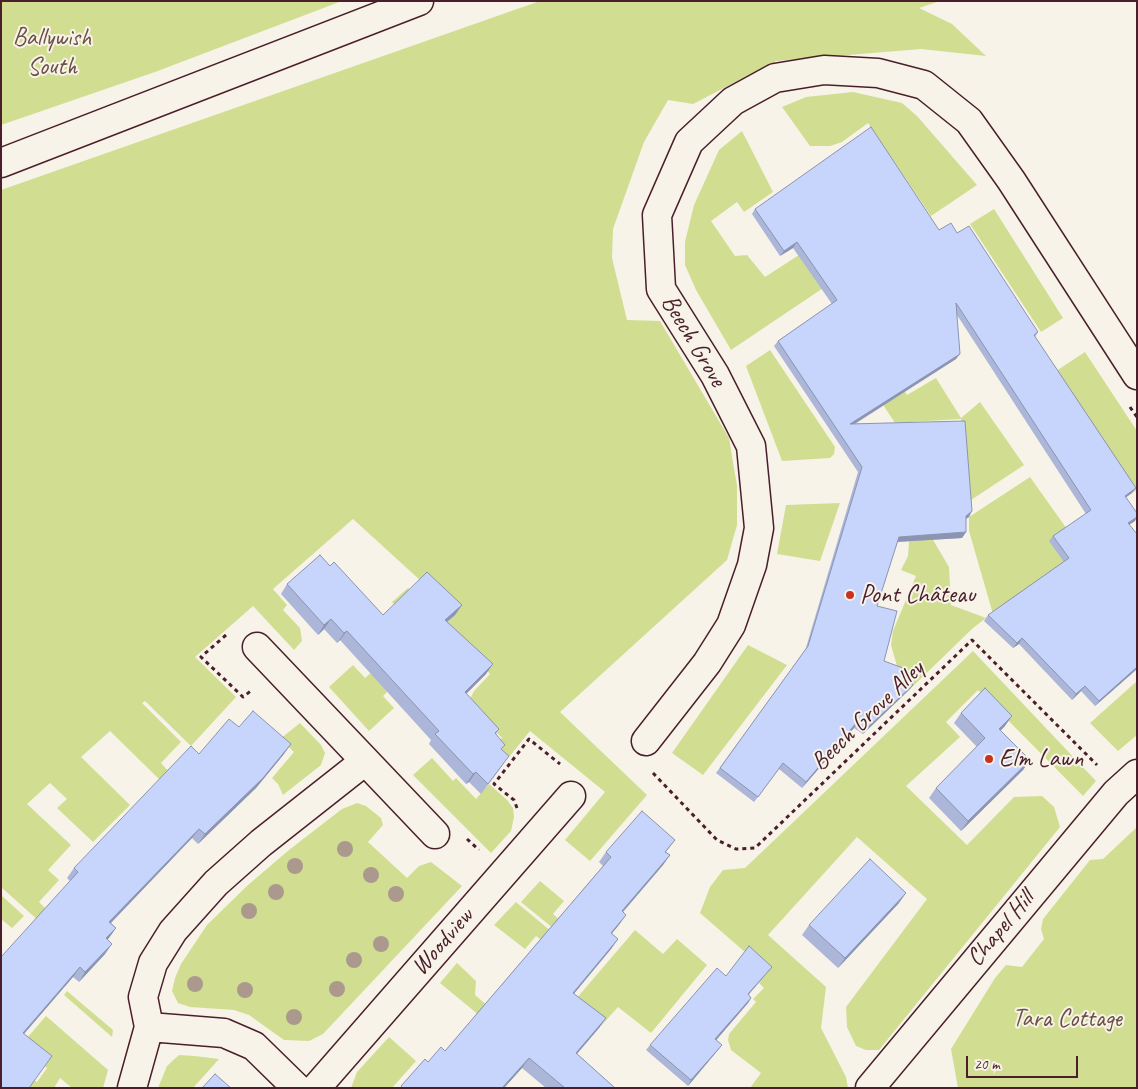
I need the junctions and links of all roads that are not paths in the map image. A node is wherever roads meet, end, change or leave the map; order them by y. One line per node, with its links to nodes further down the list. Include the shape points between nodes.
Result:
1 (418, 1): 2 (street)
2 (1, 163)
3 (1137, 375): 5 (street, Beech Grove, via 969,121 924,85 878,73 824,70 775,78 733,101 689,142 657,215 661,289 715,375 751,446 759,528 752,565 731,625 707,663)
4 (257, 647): 6 (street)
5 (646, 741)
6 (365, 762): 9 (street); 10 (street, via 216,882 173,932 154,964 143,997)
7 (1137, 774): 11 (street, Chapel Hill, via 1110,799)
8 (569, 783): 14 (street, Woodview)
9 (435, 834)
10 (149, 1027): 12 (street); 13 (street, via 224,1033 254,1046)
11 (874, 1086)
12 (132, 1088)
13 (297, 1088)
14 (316, 1088)

